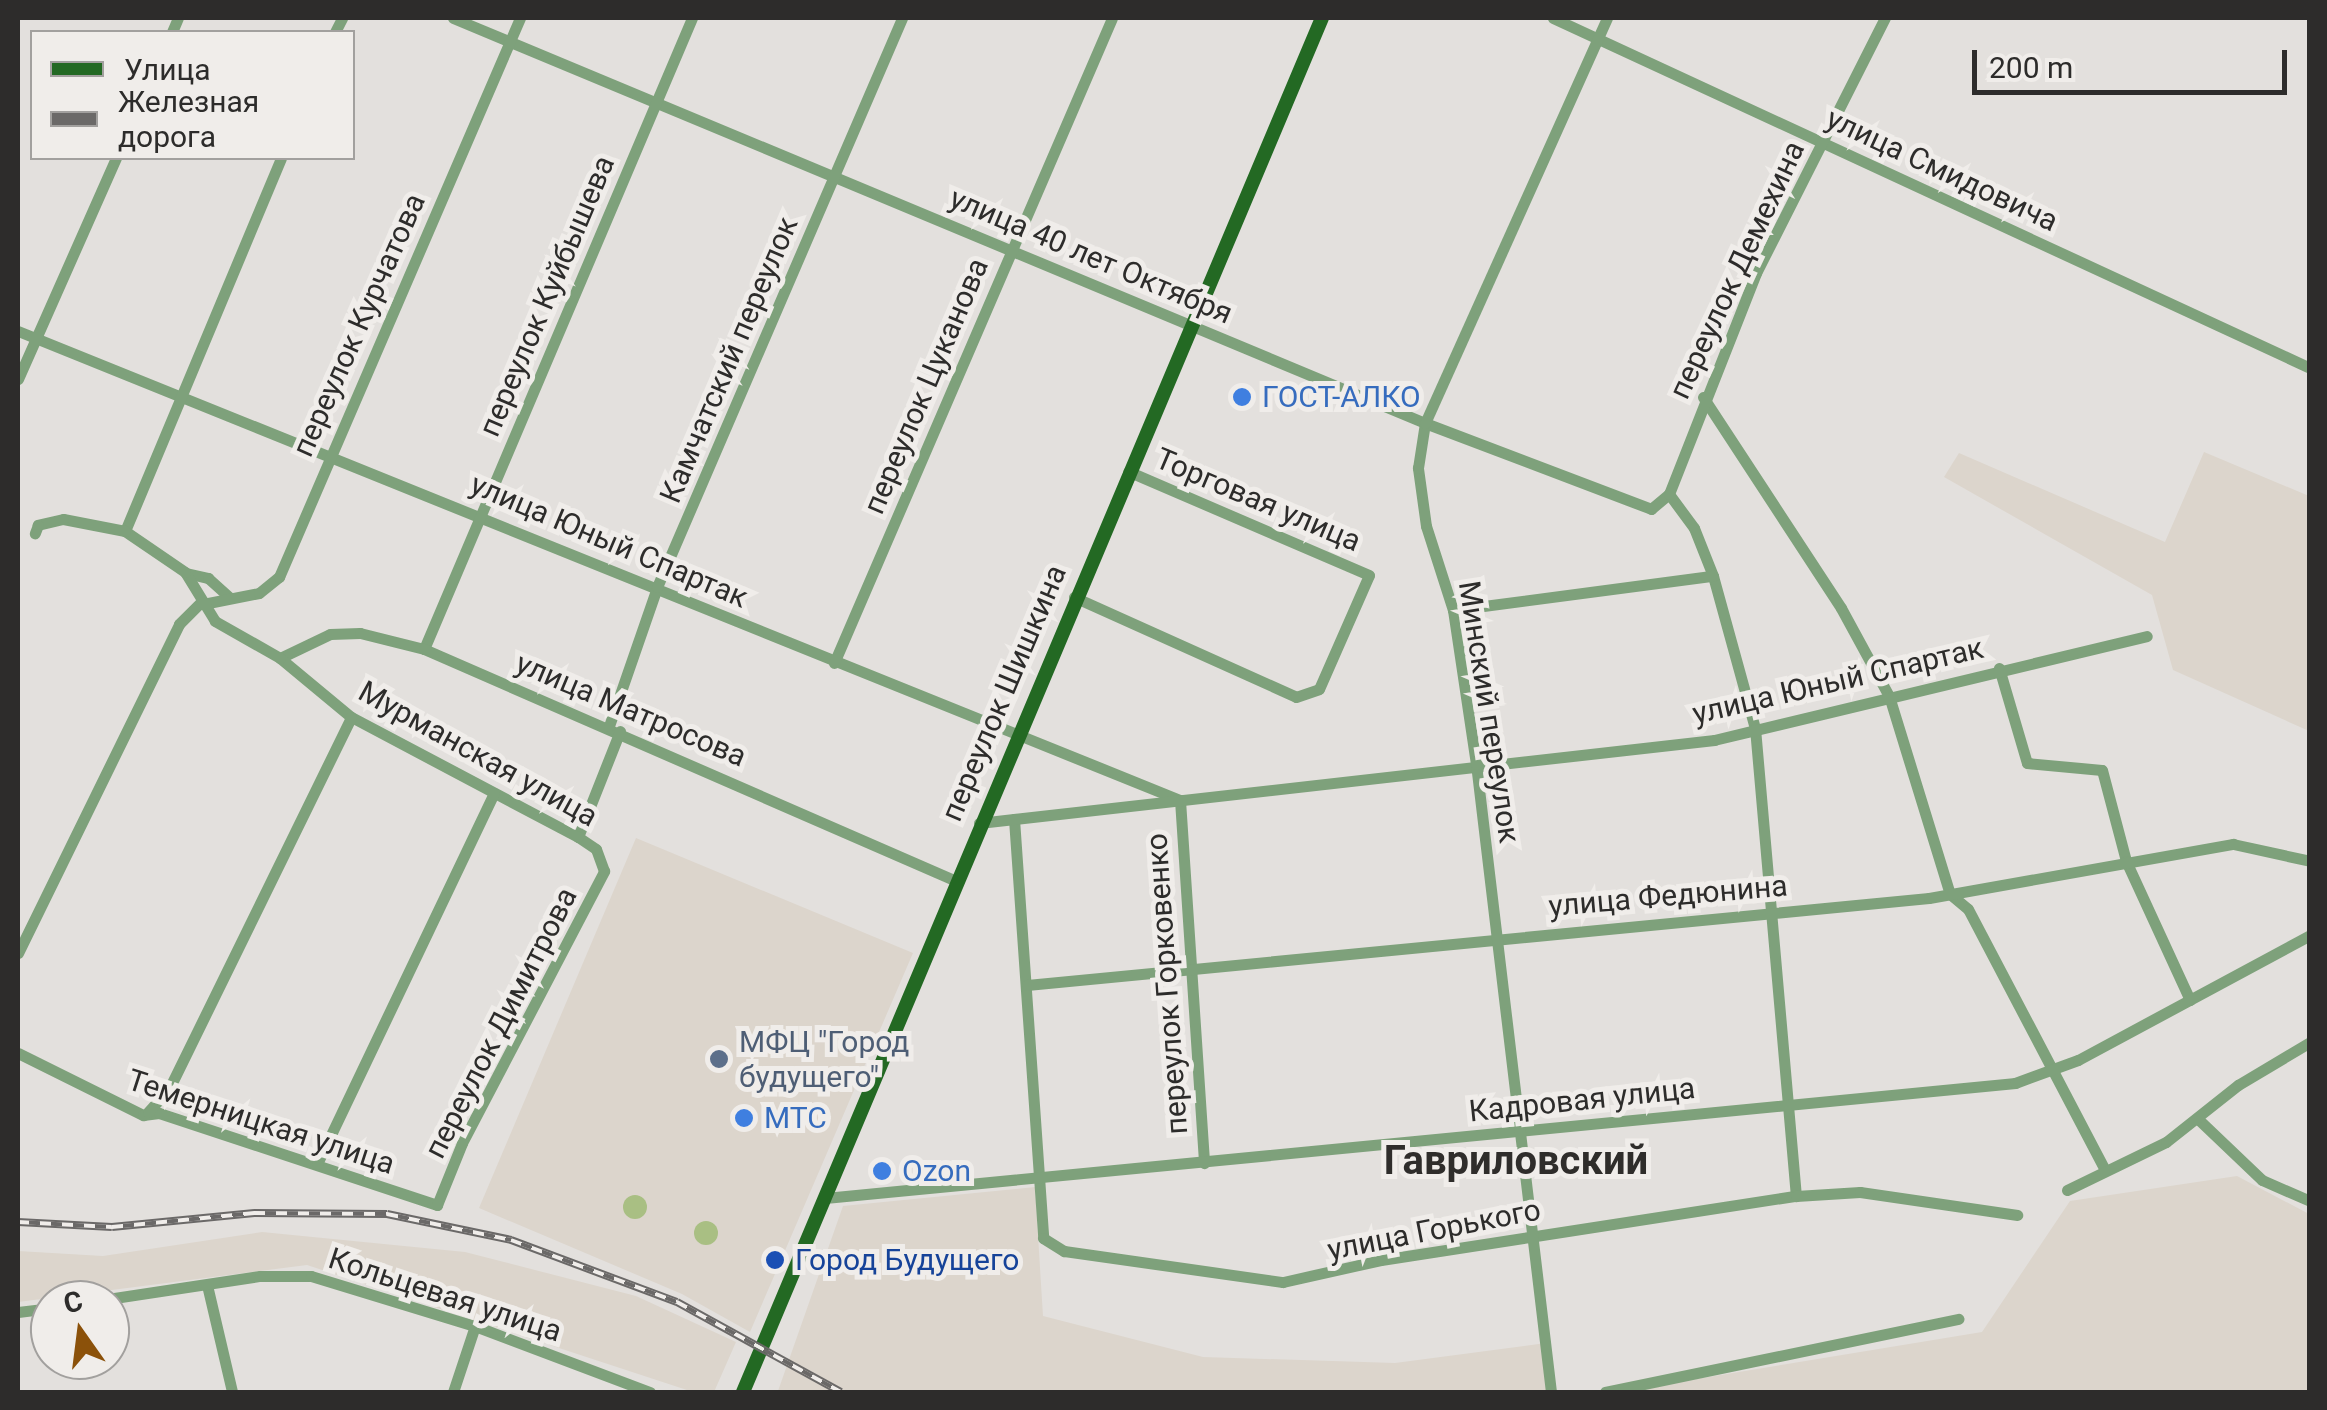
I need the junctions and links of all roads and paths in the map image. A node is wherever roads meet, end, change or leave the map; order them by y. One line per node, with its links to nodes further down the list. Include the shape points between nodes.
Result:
1 (452, 18): 11 (street, улица 40 лет Октября)
2 (520, 18): 11 (street, переулок Курчатова)
3 (692, 18): 12 (street, переулок Куйбышева)
4 (902, 18): 16 (street, Камчатский переулок)
5 (1112, 18): 17 (street, переулок Цуканова)
6 (1322, 18): 18 (main road, переулок Шишкина)
7 (1553, 18): 10 (street, улица Смидовича)
8 (1606, 18): 10 (street, Минский переулок)
9 (1885, 18): 13 (street, переулок Демехина)
10 (1598, 38): 13 (street, улица Смидовича); 25 (street, Минский переулок)
11 (510, 42): 12 (street, улица 40 лет Октября); 26 (street, переулок Курчатова)
12 (656, 102): 16 (street, улица 40 лет Октября); 29 (street, переулок Куйбышева)
13 (1822, 142): 21 (street, улица Смидовича); 24 (street, переулок Демехина)
14 (115, 160): 20 (street)
15 (281, 160): 23 (street)
16 (835, 177): 17 (street, улица 40 лет Октября); 34 (street, Камчатский переулок)
17 (1012, 250): 18 (street, улица 40 лет Октября); 42 (street, переулок Цуканова)
18 (1189, 324): 25 (street, улица 40 лет Октября); 27 (main road, переулок Шишкина)
19 (18, 331): 20 (street, улица Юный Спартак)
20 (35, 337): 22 (street); 23 (street, улица Юный Спартак)
21 (2310, 368)
22 (18, 379)
23 (181, 393): 26 (street, улица Юный Спартак); 30 (street)
24 (1704, 397): 28 (street, переулок Демехина); 44 (street, via 1841,608)
25 (1425, 423): 28 (street, улица 40 лет Октября, via 1651,509); 38 (street, Минский переулок, via 1418,468 1423,506)
26 (329, 453): 29 (street, улица Юный Спартак); 35 (street, переулок Курчатова, via 278,577 258,593)
27 (1128, 471): 36 (main road, переулок Шишкина); 36 (street, Торговая улица, via 1369,575 1319,690 1296,697)
28 (1669, 494): 33 (street, via 1694,528)
29 (482, 515): 34 (street, улица Юный Спартак); 40 (street, переулок Куйбышева)
30 (125, 532): 31 (street, Мурманская улица, via 63,519 38,525); 32 (street, Мурманская улица)
31 (35, 533)
32 (186, 573): 35 (street, via 208,578); 37 (street, Мурманская улица)
33 (1713, 576): 38 (street); 47 (street)
34 (658, 587): 42 (street, улица Юный Спартак); 46 (street, Камчатский переулок)
35 (229, 597): 37 (street, переулок Курчатова)
36 (1074, 597): 48 (main road, переулок Шишкина)
37 (202, 603): 41 (street, Мурманская улица, via 215,620); 63 (street, via 179,624)
38 (1452, 610): 49 (street, Минский переулок)
39 (2148, 636): 43 (street, улица Юный Спартак)
40 (424, 648): 41 (street, улица Матросова, via 360,633 330,634); 46 (street, улица Матросова)
41 (280, 658): 45 (street, Мурманская улица)
42 (834, 663): 48 (street, улица Юный Спартак)
43 (1999, 668): 44 (street, улица Юный Спартак); 56 (street, via 2027,763 2102,770)
44 (1889, 696): 47 (street, улица Юный Спартак); 59 (street)
45 (351, 717): 50 (street, Мурманская улица); 71 (street, via 169,1088)
46 (615, 728): 54 (street); 58 (street, улица Матросова)
47 (1755, 728): 49 (street, улица Юный Спартак, via 1714,740); 60 (street)
48 (1016, 736): 51 (street, улица Юный Спартак, via 1108,766); 53 (main road, переулок Шишкина)
49 (1476, 764): 51 (street, улица Юный Спартак); 61 (street, Минский переулок)
50 (494, 793): 54 (street, Мурманская улица); 75 (street)
51 (1180, 800): 52 (street, улица Юный Спартак); 64 (street, переулок Горковенко)
52 (1014, 819): 53 (street, улица Юный Спартак); 65 (street, переулок Шишкина)
53 (979, 823): 58 (main road, переулок Шишкина)
54 (578, 838): 55 (street, Мурманская улица)
55 (603, 861): 82 (street, переулок Димитрова, via 598,886)
56 (2126, 861): 57 (street, улица Федюнина, via 2233,844); 59 (street, улица Федюнина); 66 (street)
57 (2310, 861)
58 (956, 880): 80 (main road, переулок Шишкина)
59 (1950, 894): 60 (street, улица Федюнина); 69 (street, via 1968,909)
60 (1774, 912): 61 (street, улица Федюнина); 70 (street)
61 (1496, 935): 64 (street, улица Федюнина); 73 (street, Минский переулок)
62 (2310, 935): 66 (street, Кадровая улица)
63 (18, 953)
64 (1190, 969): 65 (street, улица Федюнина); 74 (street, переулок Горковенко)
65 (1027, 985): 77 (street, переулок Шишкина)
66 (2190, 1000): 69 (street, Кадровая улица)
67 (2310, 1042): 72 (street)
68 (18, 1054): 71 (street, Темерницкая улица)
69 (2051, 1072): 70 (street, Кадровая улица, via 2001,1084); 76 (street)
70 (1786, 1104): 73 (street, Кадровая улица); 79 (street)
71 (143, 1115): 75 (street, Темерницкая улица, via 159,1113)
72 (2198, 1119): 76 (street); 81 (street, via 2246,1168)
73 (1518, 1133): 74 (street, Кадровая улица); 84 (street, Минский переулок)
74 (1204, 1163): 77 (street, Кадровая улица)
75 (318, 1164): 82 (street, Темерницкая улица)
76 (2105, 1170): 78 (street)
77 (1038, 1182): 80 (street, Кадровая улица); 85 (street, переулок Шишкина)
78 (2067, 1190)
79 (1796, 1196): 83 (street, улица Горького, via 1860,1192); 84 (street, улица Горького)
80 (825, 1198): 93 (main road, переулок Шишкина)
81 (2310, 1201)
82 (437, 1205)
83 (2016, 1215)
84 (1530, 1236): 85 (street, улица Горького, via 1283,1282 1064,1251); 94 (street, Минский переулок)
85 (1043, 1238)
86 (207, 1284): 87 (street, Кольцевая улица); 89 (street, Кольцевая улица, via 310,1276); 90 (street)
87 (130, 1296)
88 (1959, 1318): 95 (street)
89 (475, 1326): 91 (street); 92 (street, Кольцевая улица)
90 (232, 1392)
91 (453, 1392)
92 (650, 1392)
93 (743, 1392)
94 (1551, 1392)
95 (1605, 1392)

